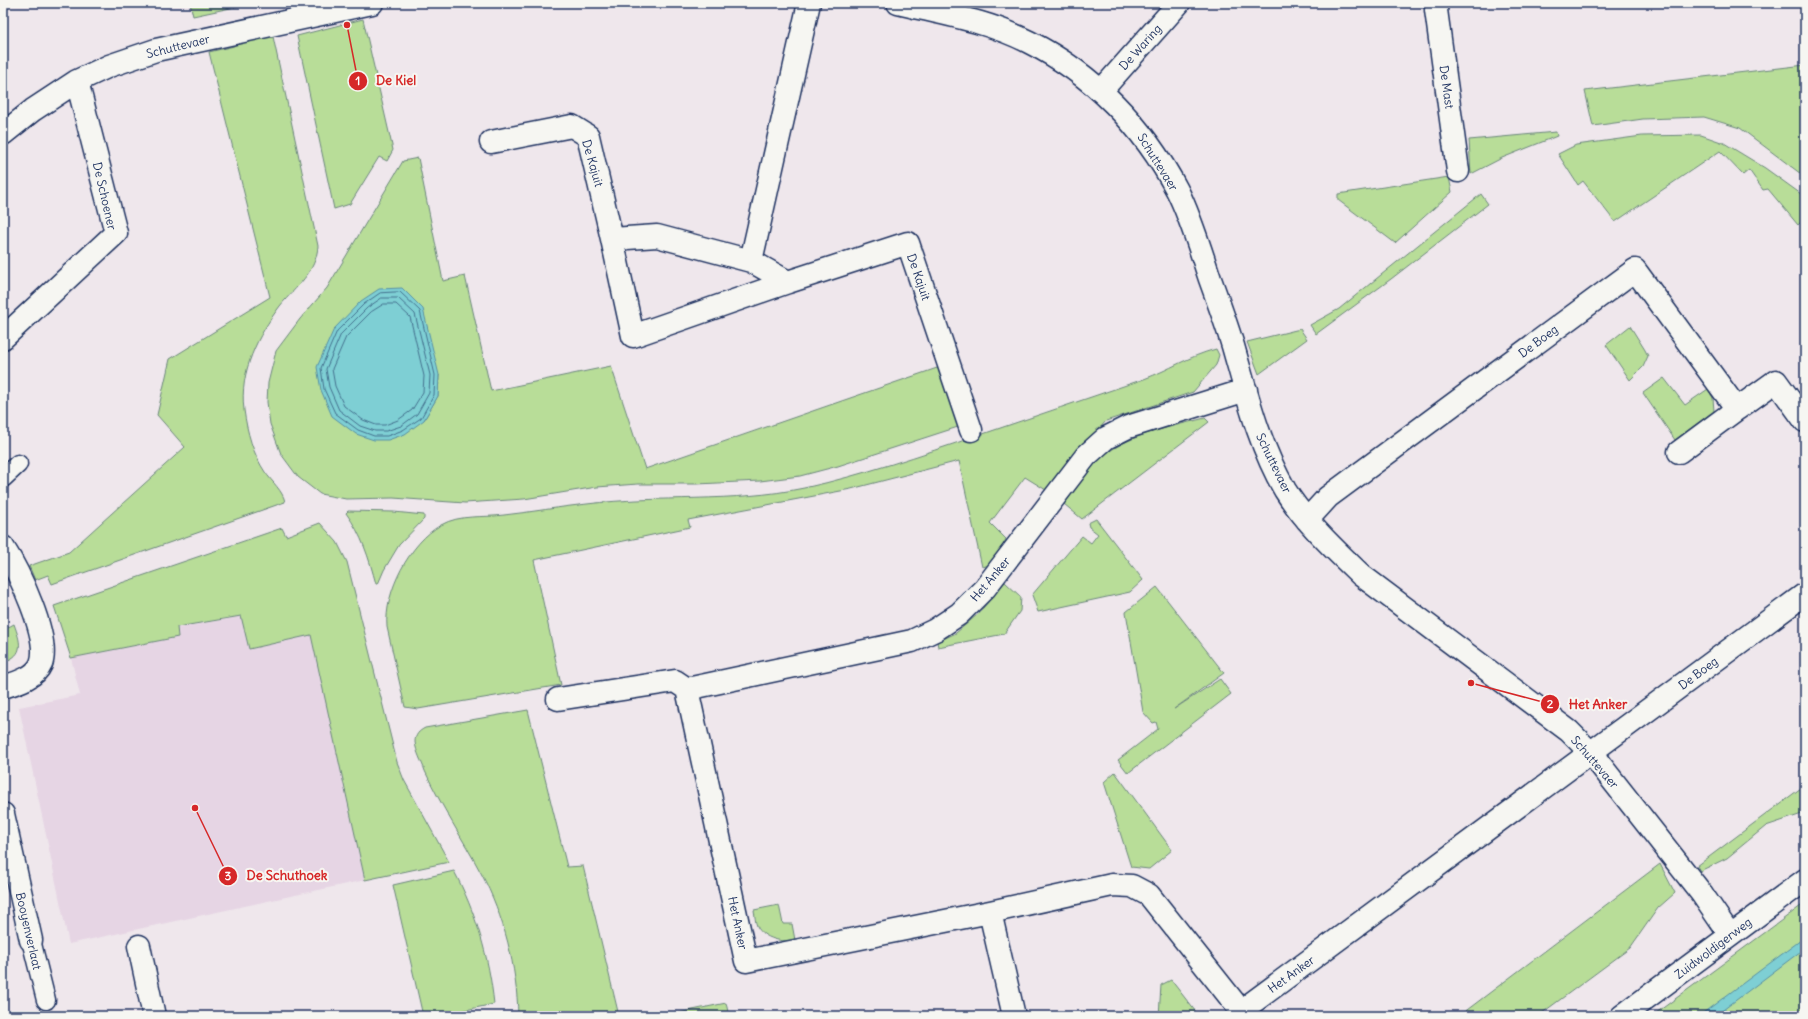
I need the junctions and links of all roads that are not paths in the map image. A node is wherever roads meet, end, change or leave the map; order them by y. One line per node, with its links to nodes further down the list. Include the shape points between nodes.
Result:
1 (372, 3): 6 (street, Schuttevaer, via 156,50 109,66)
2 (809, 3): 12 (street)
3 (898, 3): 7 (street, Schuttevaer, via 968,18 1023,40 1059,59)
4 (1179, 3): 7 (street, De Waring)
5 (1437, 3): 10 (street, De Mast)
6 (77, 81): 8 (street, Schuttevaer, via 33,110); 14 (street, De Schoener, via 116,233)
7 (1101, 91): 15 (street, Schuttevaer, via 1138,130 1160,160 1178,192 1231,338)
8 (3, 134)
9 (491, 142): 11 (street, De Kajuit, via 572,126 588,136)
10 (1458, 171)
11 (612, 239): 12 (street, via 657,236); 13 (street, De Kajuit, via 633,336)
12 (751, 261): 13 (street)
13 (788, 282): 18 (street, De Kajuit, via 908,243)
14 (3, 338)
15 (1246, 390): 22 (street, Schuttevaer, via 1269,458 1286,490); 26 (street, Het Anker, via 1128,427 1106,438 1086,456 985,588 960,614 935,630 905,643)
16 (1737, 409): 17 (street, via 1776,381); 19 (street); 22 (street, De Boeg, via 1635,270 1328,497)
17 (1805, 421)
18 (971, 430)
19 (1679, 452)
20 (18, 464): 21 (lane)
21 (3, 478)
22 (1307, 520): 28 (street, Schuttevaer, via 1361,575 1569,731)
23 (3, 547): 25 (street, via 22,581 42,638 43,653 40,665 32,674 20,682)
24 (1805, 594): 28 (street, De Boeg)
25 (3, 687)
26 (687, 689): 27 (street, via 675,681); 31 (street, Het Anker, via 746,961)
27 (558, 699)
28 (1591, 753): 31 (street, Het Anker, via 1241,1011 1150,895 1132,886 1112,885); 32 (street, Schuttevaer, via 1702,894)
29 (3, 814): 33 (street, Booyenverlaat)
30 (1805, 880): 32 (street, Zuidwoldigerweg)
31 (990, 912): 37 (street)
32 (1730, 935): 38 (street, Zuidwoldigerweg)
33 (31, 940): 35 (lane, Booyenverlaat)
34 (139, 946): 36 (street)
35 (46, 1000)
36 (154, 1016)
37 (1014, 1016)
38 (1622, 1016)

